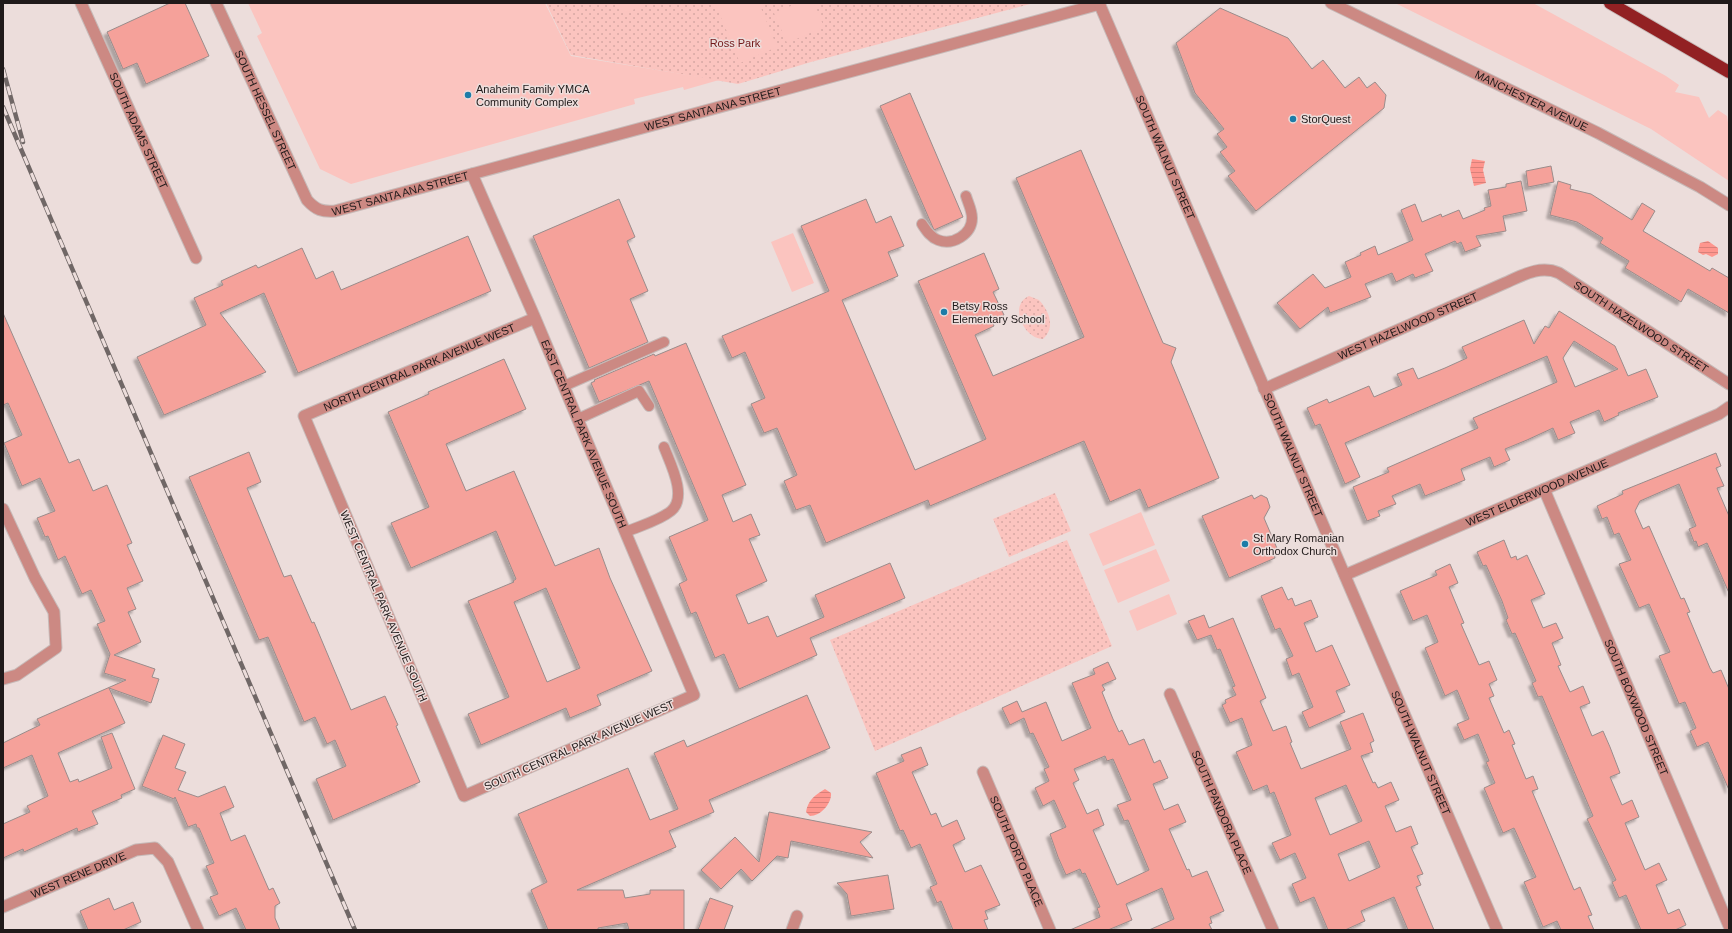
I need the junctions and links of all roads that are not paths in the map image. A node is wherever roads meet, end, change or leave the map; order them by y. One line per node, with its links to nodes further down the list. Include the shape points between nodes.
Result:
1 (81, 3): 12 (street, SOUTH ADAMS STREET)
2 (216, 3): 10 (street, SOUTH HESSEL STREET, via 307,200)
3 (1100, 3): 7 (street, WEST SANTA ANA STREET); 18 (street, SOUTH WALNUT STREET)
4 (1331, 3): 9 (street, MANCHESTER AVENUE, via 1598,133)
5 (1610, 3): 6 (highway)
6 (1729, 72)
7 (472, 174): 10 (street, WEST SANTA ANA STREET); 14 (street, EAST CENTRAL PARK AVENUE SOUTH)
8 (966, 196): 11 (lane, via 972,216 971,225 957,240 937,240)
9 (1729, 205)
10 (322, 212)
11 (922, 224)
12 (196, 258)
13 (1552, 270): 16 (street, SOUTH HAZELWOOD STREET); 18 (street, WEST HAZELWOOD STREET, via 1528,273)
14 (535, 318): 17 (street, EAST CENTRAL PARK AVENUE SOUTH); 21 (street, NORTH CENTRAL PARK AVENUE WEST)
15 (664, 342): 17 (lane)
16 (1729, 384)
17 (564, 386): 22 (street, EAST CENTRAL PARK AVENUE SOUTH)
18 (1264, 389): 27 (street, SOUTH WALNUT STREET)
19 (649, 406): 22 (lane, via 639,391)
20 (1729, 408): 24 (street, WEST ELDERWOOD AVENUE)
21 (304, 416): 32 (street, WEST CENTRAL PARK AVENUE SOUTH)
22 (578, 419): 26 (street, EAST CENTRAL PARK AVENUE SOUTH)
23 (664, 447): 26 (lane, via 678,489 677,502 671,511)
24 (1544, 489): 27 (street, WEST ELDERWOOD AVENUE); 35 (street, SOUTH BOXWOOD STREET)
25 (3, 509): 28 (street, via 54,612 56,648 17,675)
26 (626, 532): 30 (street, EAST CENTRAL PARK AVENUE SOUTH)
27 (1345, 575): 40 (street, SOUTH WALNUT STREET)
28 (3, 679)
29 (1170, 694): 39 (street, SOUTH PANDORA PLACE)
30 (694, 695): 32 (street, SOUTH CENTRAL PARK AVENUE WEST)
31 (983, 772): 38 (street, SOUTH PORTO PLACE)
32 (464, 796)
33 (3, 907): 36 (street, WEST RENE DRIVE, via 136,850 155,848 168,862)
34 (797, 916): 37 (street)
35 (1729, 926)
36 (198, 930)
37 (792, 930)
38 (1050, 930)
39 (1273, 930)
40 (1497, 930)

